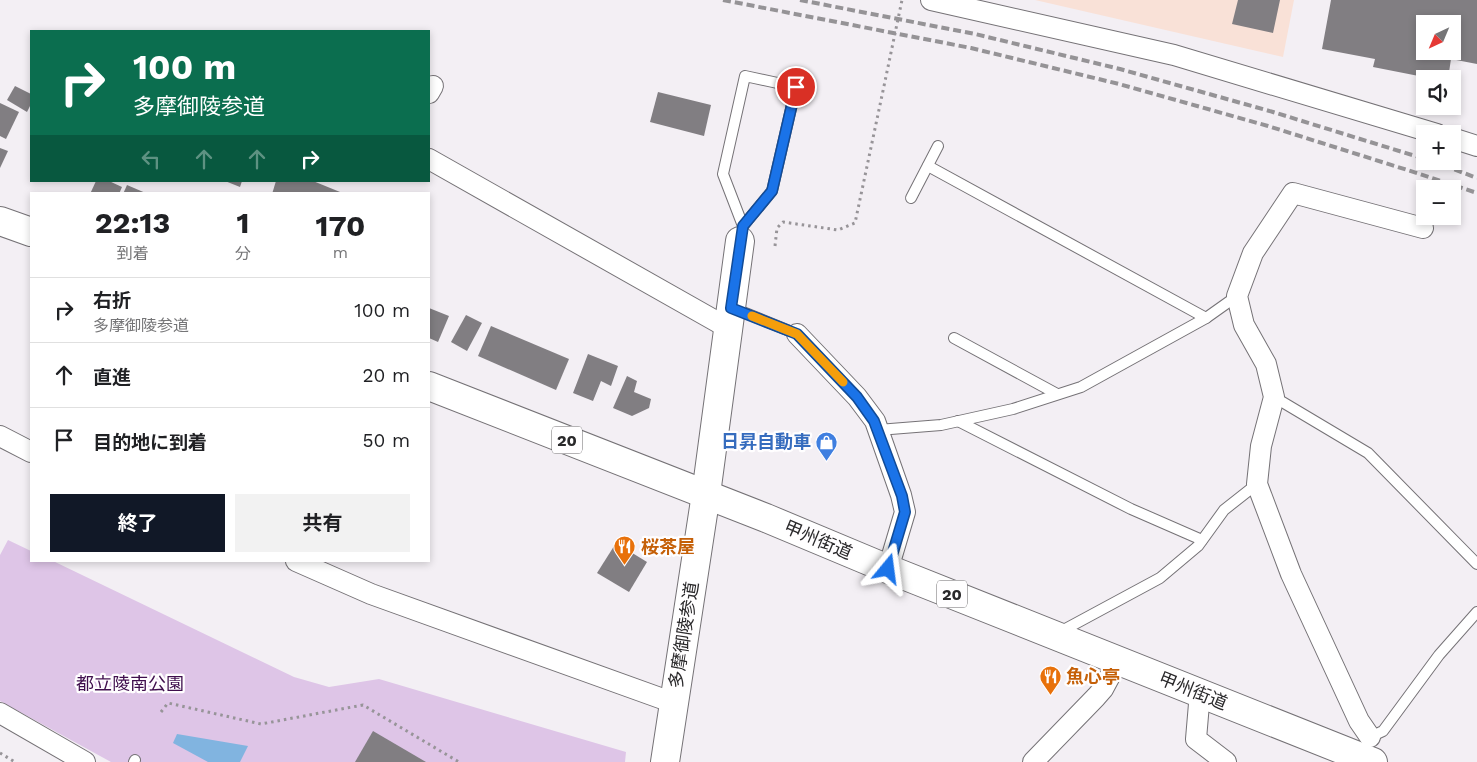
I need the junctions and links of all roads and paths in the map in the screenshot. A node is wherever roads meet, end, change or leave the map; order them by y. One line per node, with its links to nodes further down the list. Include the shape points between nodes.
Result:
1 (902, 0): 14 (path, bridge, via 856,223 838,230 783,222 777,228)
2 (930, 0): 3 (street, via 1174,54)
3 (1416, 128)
4 (1461, 141): 6 (street)
5 (938, 146): 8 (lane)
6 (1477, 146)
7 (430, 160): 16 (street)
8 (928, 166): 9 (lane); 17 (lane)
9 (911, 198)
10 (0, 221): 12 (main road)
11 (1423, 228): 15 (street, via 1293,193 1253,253)
12 (30, 232)
13 (742, 234): 13 (lane, via 723,174 745,76 796,87 772,191); 16 (main road, 多摩御陵参道)
14 (775, 246)
15 (1237, 296): 17 (lane); 22 (street, via 1244,325 1266,364)
16 (730, 318): 18 (lane); 28 (main road, 多摩御陵参道)
17 (1206, 318): 21 (lane, via 1081,387)
18 (797, 334): 24 (street, via 857,397)
19 (954, 338): 21 (lane)
20 (430, 386): 28 (main road, 甲州街道 / 20)
21 (1057, 394): 23 (lane, via 1013,409)
22 (1274, 397): 27 (street, via 1260,446); 31 (lane, via 1368,453)
23 (958, 421): 24 (lane); 29 (lane, via 1131,509)
24 (878, 430): 32 (street, via 905,512)
25 (0, 436): 26 (street)
26 (30, 451)
27 (1257, 484): 29 (lane, via 1224,510); 40 (street, via 1291,574 1359,721)
28 (706, 494): 32 (main road, 甲州街道 / 20); 37 (main road, 多摩御陵参道)
29 (1202, 540): 34 (lane, via 1160,578)
30 (298, 562): 37 (street, via 371,594)
31 (1477, 564)
32 (888, 569): 34 (main road, 甲州街道 / 20)
33 (1477, 612): 40 (lane, via 1439,655)
34 (1054, 635): 35 (main road, 甲州街道 / 20)
35 (1118, 661): 36 (main road, 甲州街道 / 20); 46 (street, via 1103,689)
36 (1200, 692): 40 (main road, 甲州街道 / 20, via 1243,711); 47 (street, via 1196,739)
37 (674, 703): 45 (main road, 多摩御陵参道)
38 (161, 712): 44 (path, via 168,703 261,724 363,705)
39 (0, 713): 43 (street)
40 (1366, 751)
41 (0, 753): 42 (path)
42 (15, 762)
43 (85, 762)
44 (459, 762)
45 (665, 762)
46 (1033, 762)
47 (1226, 762)

